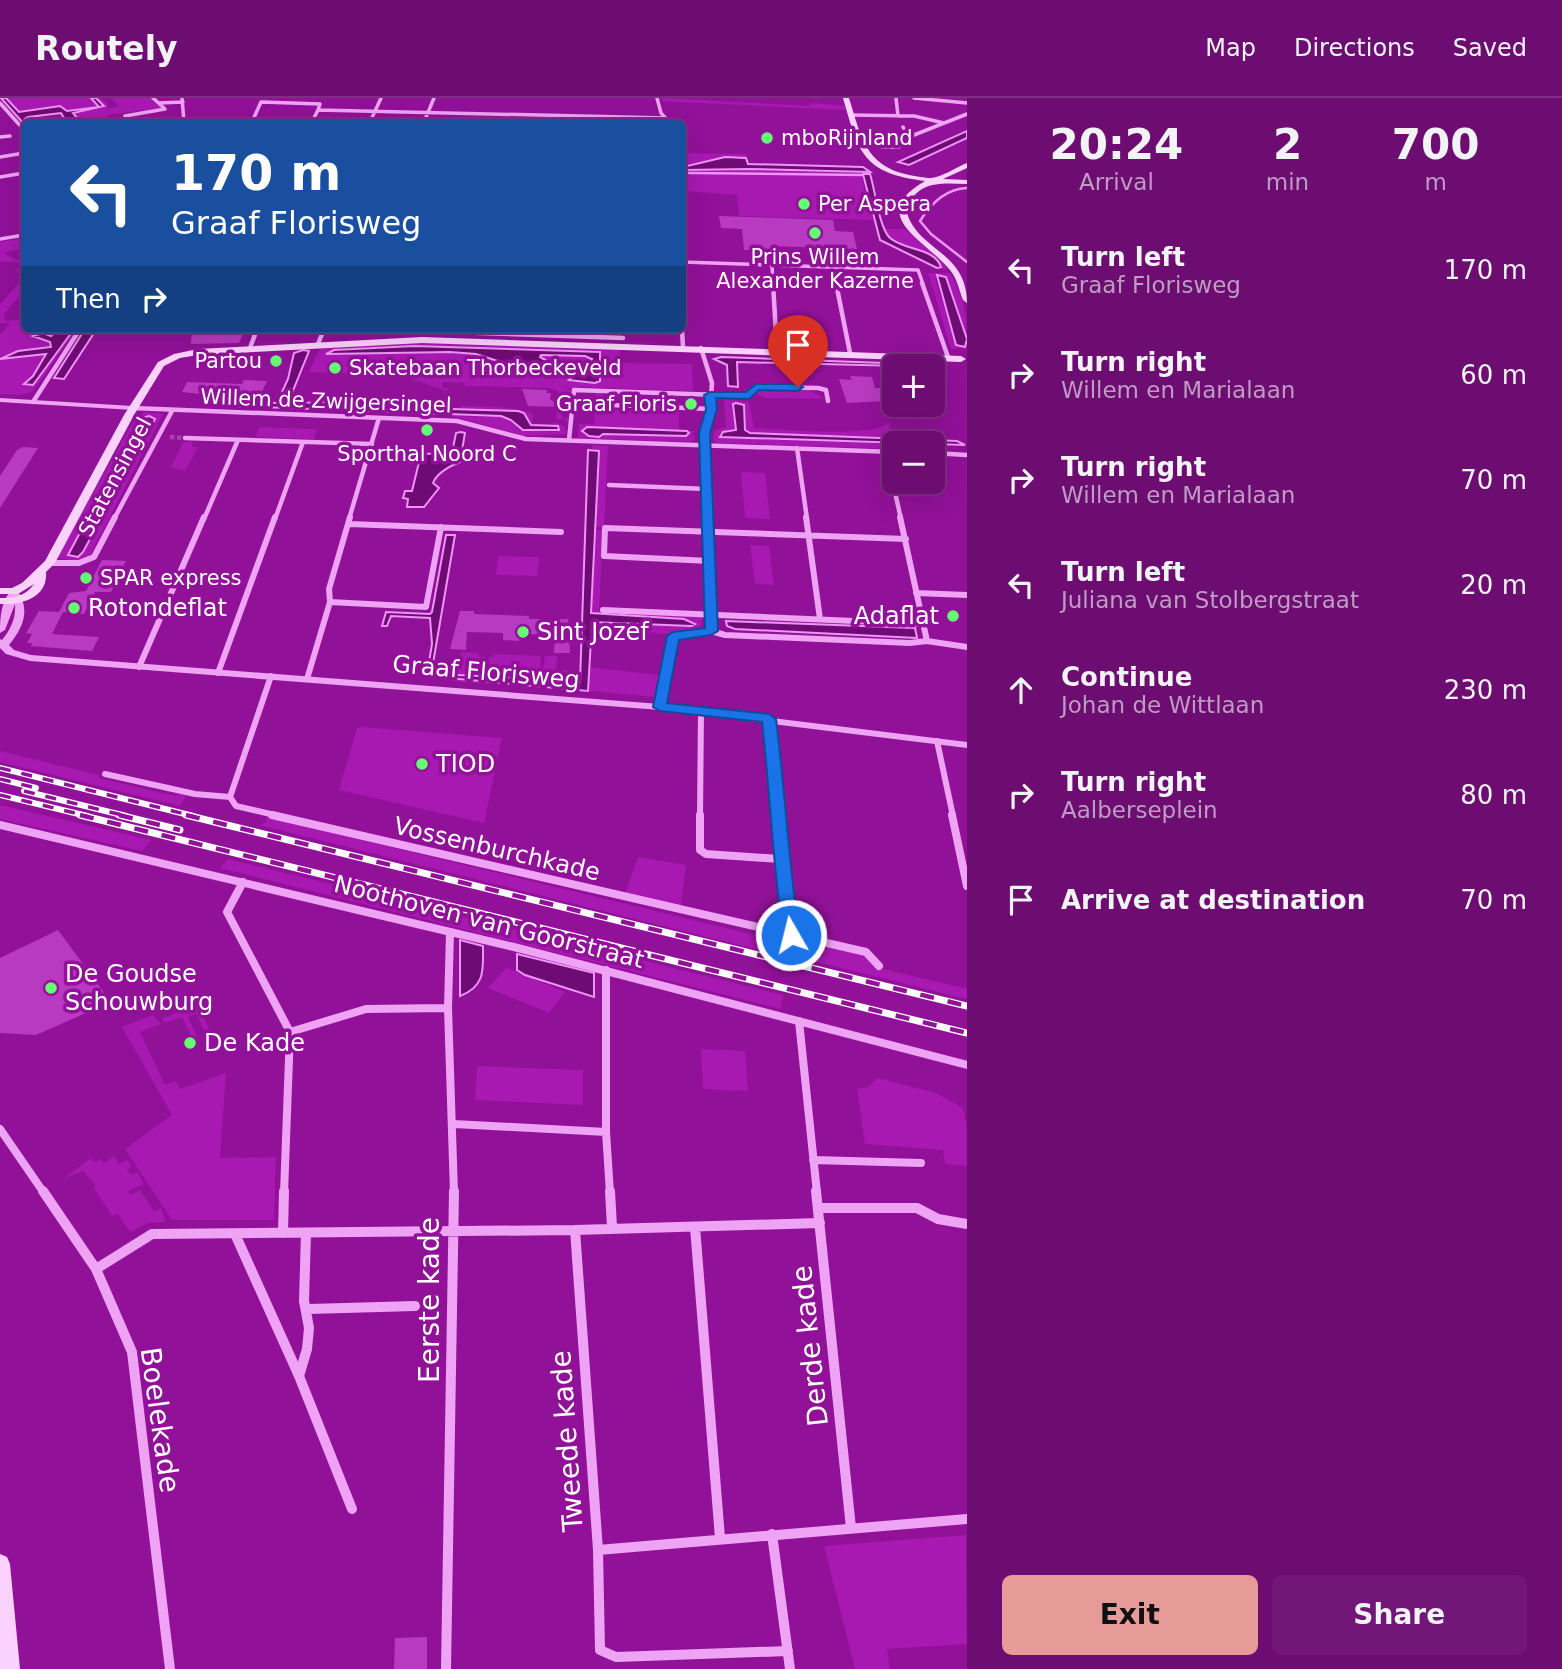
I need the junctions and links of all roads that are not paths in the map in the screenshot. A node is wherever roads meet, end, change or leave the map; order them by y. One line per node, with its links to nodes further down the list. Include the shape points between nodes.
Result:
1 (153, 98): 10 (street)
2 (381, 98): 13 (street)
3 (434, 98): 14 (street)
4 (657, 98): 18 (street)
5 (846, 98): 16 (main road)
6 (897, 98): 17 (street)
7 (914, 98): 11 (street)
8 (183, 100): 10 (street); 20 (street)
9 (0, 103): 27 (street)
10 (159, 103): 19 (street, via 165,109 125,116)
11 (967, 103)
12 (318, 110): 13 (street); 21 (street, via 320,104 261,103); 22 (street)
13 (375, 111): 14 (street); 23 (street)
14 (427, 113): 18 (street); 24 (street)
15 (967, 114): 25 (street)
16 (851, 115): 17 (street); 32 (main road)
17 (898, 116): 25 (street)
18 (666, 118)
19 (128, 119)
20 (184, 119)
21 (253, 119)
22 (314, 119)
23 (371, 119)
24 (425, 119)
25 (944, 123): 30 (street)
26 (903, 127): 30 (street)
27 (21, 128)
28 (10, 136): 29 (street)
29 (0, 137)
30 (909, 137): 31 (street)
31 (895, 140): 31 (street, via 887,140 879,140 882,147 899,147)
32 (866, 149): 38 (main road, via 876,164); 40 (main road, via 901,169)
33 (21, 154): 34 (street)
34 (0, 157)
35 (967, 165): 40 (main road)
36 (967, 172): 40 (main road)
37 (21, 174): 39 (street)
38 (908, 176): 40 (main road); 42 (main road)
39 (0, 177)
40 (947, 178): 41 (main road); 42 (main road); 45 (main road, via 912,208 912,219)
41 (967, 180)
42 (926, 185): 45 (main road, via 903,205 909,228)
43 (21, 236): 44 (street)
44 (0, 239)
45 (923, 239): 49 (main road, via 954,268)
46 (686, 262): 47 (street)
47 (772, 265): 48 (street); 62 (street)
48 (833, 267): 63 (street); 66 (street, via 918,270)
49 (967, 300)
50 (77, 333): 72 (street)
51 (256, 333): 59 (street)
52 (322, 333): 58 (street)
53 (391, 333): 56 (main road); 58 (main road)
54 (504, 333): 56 (street)
55 (682, 333): 60 (street)
56 (541, 336): 57 (street); 60 (main road)
57 (623, 338)
58 (318, 344): 59 (main road)
59 (250, 348): 74 (main road, Statensingel, via 177,356 160,364)
60 (683, 348): 61 (main road)
61 (701, 348): 62 (main road); 69 (street, via 701,360 709,370)
62 (777, 351): 63 (main road)
63 (850, 353): 64 (main road)
64 (882, 354)
65 (945, 357): 66 (main road)
66 (948, 357): 68 (main road)
67 (945, 359): 68 (main road)
68 (964, 361)
69 (710, 395): 71 (street, via 749,396 756,387 818,388 826,390); 75 (street); 82 (street, via 574,390)
70 (0, 400): 72 (street)
71 (828, 401)
72 (33, 402): 74 (street)
73 (611, 405): 75 (street)
74 (133, 408): 76 (street, Willem de Zwijgersingel); 99 (main road, Statensingel)
75 (712, 409): 85 (street, via 704,431)
76 (172, 411): 77 (street, Willem de Zwijgersingel); 78 (street, Statensingel)
77 (379, 418): 82 (street, Willem de Zwijgersingel, via 457,421 526,439); 84 (street)
78 (160, 436): 79 (street); 99 (street, Statensingel, via 94,557 79,563)
79 (170, 437)
80 (185, 438): 81 (street)
81 (238, 440): 83 (street); 115 (street)
82 (569, 440): 85 (street, Willem de Zwijgersingel)
83 (303, 442): 84 (street); 116 (street)
84 (372, 444): 93 (street)
85 (705, 445): 86 (street, Willem de Zwijgersingel); 91 (street)
86 (797, 448): 87 (street, Willem de Zwijgersingel); 97 (street)
87 (882, 452)
88 (945, 454): 89 (street)
89 (967, 455)
90 (609, 485): 91 (street)
91 (707, 489): 96 (street)
92 (896, 494): 98 (street)
93 (349, 524): 94 (street); 105 (street, via 329,589)
94 (441, 527): 95 (street); 105 (street, via 426,607)
95 (561, 531)
96 (709, 531): 97 (street); 100 (street); 100 (street, via 605,528 604,556)
97 (809, 535): 98 (street); 108 (street)
98 (906, 539): 102 (street)
99 (51, 560): 104 (main road, via 32,595)
100 (710, 561): 107 (street)
101 (0, 591): 104 (main road)
102 (916, 593): 103 (street); 109 (street)
103 (967, 595)
104 (11, 598): 110 (street); 113 (street, via 22,608 18,622)
105 (330, 602): 118 (street)
106 (603, 610): 107 (street)
107 (713, 614): 108 (street); 111 (street)
108 (820, 619): 109 (street)
109 (923, 624): 112 (street)
110 (0, 630)
111 (711, 631): 112 (street, via 738,636); 119 (street, via 673,636)
112 (928, 641): 114 (street)
113 (1, 644): 115 (street, Graaf Florisweg, via 30,658)
114 (967, 647)
115 (139, 667): 116 (street, Graaf Florisweg)
116 (218, 673): 117 (street, Graaf Florisweg)
117 (271, 677): 118 (street, Graaf Florisweg); 125 (street)
118 (307, 679): 119 (street, Graaf Florisweg)
119 (660, 707): 120 (street, Graaf Florisweg)
120 (701, 711): 121 (street, Graaf Florisweg); 127 (street, via 699,850)
121 (769, 719): 122 (street, Graaf Florisweg); 127 (street, via 781,822)
122 (937, 741): 123 (street, Graaf Florisweg); 129 (street)
123 (967, 745)
124 (105, 774): 125 (street, Vossenburchkade)
125 (230, 797): 131 (street, Vossenburchkade, via 236,806)
126 (0, 825): 128 (street, Noothoven van Goorstraat)
127 (780, 859): 131 (street)
128 (243, 882): 130 (street, Noothoven van Goorstraat); 136 (street, via 227,912)
129 (967, 886)
130 (450, 932): 133 (street, Noothoven van Goorstraat); 134 (street, Eerste kade)
131 (791, 935): 132 (street, Vossenburchkade, via 866,952)
132 (879, 966)
133 (606, 970): 135 (street, Noothoven van Goorstraat); 140 (street)
134 (448, 1007): 136 (street, via 366,1009); 138 (street, Eerste kade)
135 (799, 1021): 137 (street, Noothoven van Goorstraat); 141 (street, Derde kade)
136 (290, 1032): 150 (street)
137 (967, 1065)
138 (454, 1124): 140 (street); 148 (street, Eerste kade)
139 (0, 1129): 153 (street, Boelekade)
140 (606, 1132): 146 (street)
141 (813, 1160): 142 (street); 143 (street, Derde kade)
142 (921, 1163)
143 (819, 1208): 144 (street, Derde kade); 145 (street, via 917,1208 939,1219)
144 (820, 1223): 147 (street); 159 (street, Derde kade)
145 (967, 1224)
146 (612, 1227): 147 (street); 149 (street)
147 (695, 1227): 161 (street)
148 (452, 1230): 149 (street); 151 (street); 167 (street, Eerste kade)
149 (575, 1230): 162 (street, Tweede kade)
150 (283, 1233): 151 (street); 152 (street)
151 (306, 1233): 155 (street, via 304,1301)
152 (235, 1234): 153 (street, via 152,1234); 156 (street)
153 (96, 1269): 166 (street, Boelekade, via 132,1352)
154 (415, 1306): 155 (street)
155 (309, 1309): 156 (street, via 306,1356)
156 (299, 1376): 157 (street)
157 (352, 1509)
158 (967, 1519): 159 (street)
159 (851, 1528): 160 (street)
160 (772, 1534): 161 (street); 164 (street)
161 (720, 1538): 162 (street)
162 (598, 1550): 164 (street, Tweede kade, via 600,1650 616,1657)
163 (0, 1564): 165 (main road)
164 (788, 1651): 168 (street)
165 (9, 1669)
166 (170, 1669)
167 (446, 1669)
168 (790, 1669)

